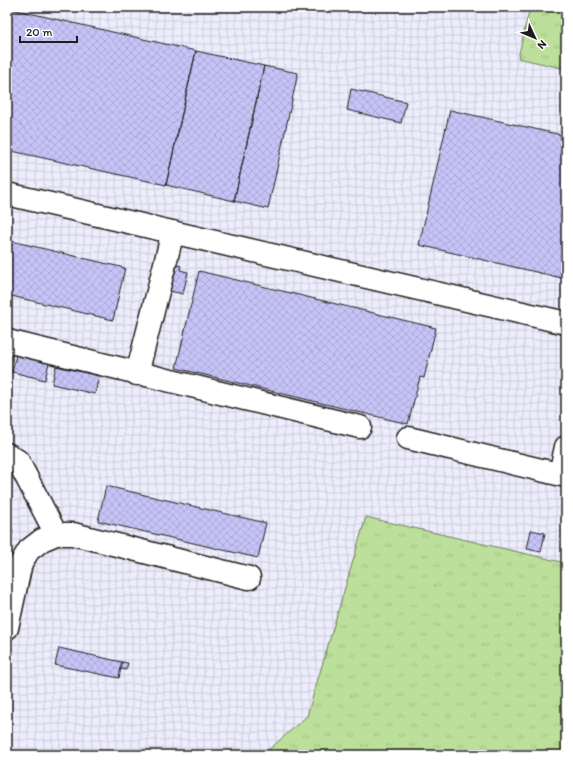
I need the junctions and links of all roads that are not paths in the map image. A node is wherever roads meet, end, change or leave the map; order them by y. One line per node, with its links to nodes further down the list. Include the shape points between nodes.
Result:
1 (7, 194): 2 (lane)
2 (173, 232): 3 (lane); 5 (lane)
3 (566, 323)
4 (7, 340): 5 (lane)
5 (137, 374): 6 (lane)
6 (360, 428)
7 (408, 438): 10 (lane)
8 (566, 447): 10 (lane)
9 (7, 454): 11 (lane, via 18,461)
10 (563, 475)
11 (56, 534): 12 (lane, via 73,534); 13 (lane, via 29,550 21,563)
12 (250, 578)
13 (7, 628)

